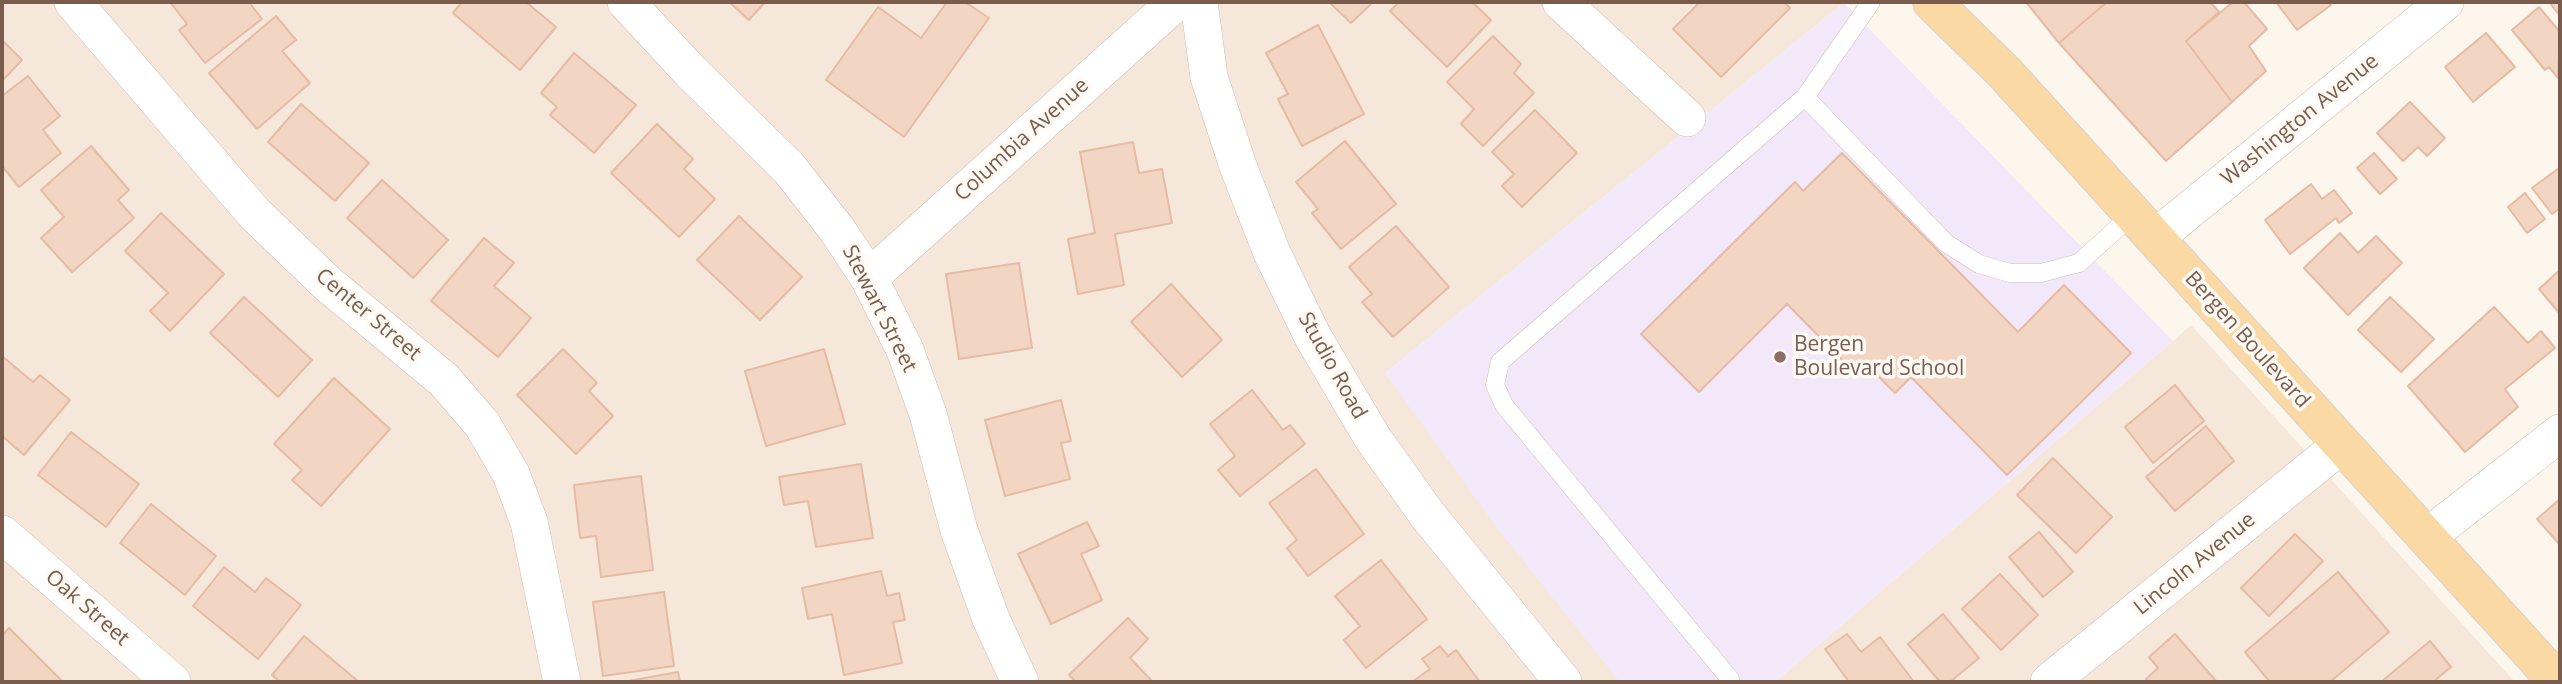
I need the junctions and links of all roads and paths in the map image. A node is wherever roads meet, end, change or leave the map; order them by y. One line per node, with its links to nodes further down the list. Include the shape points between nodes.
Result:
1 (73, 2): 19 (street, Center Street, via 254,213 328,284 444,380 482,424 511,474 529,522)
2 (626, 2): 12 (street, Stewart Street, via 789,168)
3 (1176, 2): 12 (street, Columbia Avenue)
4 (1199, 2): 21 (street, Studio Road, via 1209,77 1238,166 1272,253 1313,337 1372,437 1426,513)
5 (1561, 2): 10 (street)
6 (1871, 2): 9 (lane)
7 (1932, 2): 11 (main road, Bergen Boulevard, via 1985,51)
8 (2445, 2): 11 (street, Washington Avenue)
9 (1805, 97): 11 (lane, via 1946,243 1979,264 2010,273 2041,274 2078,263); 17 (lane, via 1500,362 1495,385 1504,405)
10 (1687, 118)
11 (2144, 226): 14 (main road, Bergen Boulevard)
12 (869, 278): 20 (street, Stewart Street, via 905,350 928,414 959,530)
13 (2560, 433): 16 (street)
14 (2341, 445): 16 (main road, Bergen Boulevard); 22 (street, Lincoln Avenue)
15 (2, 534): 18 (street, Oak Street)
16 (2427, 537): 23 (main road, Bergen Boulevard)
17 (1730, 679)
18 (172, 682)
19 (562, 682)
20 (1020, 682)
21 (1563, 682)
22 (2049, 682)
23 (2558, 682)

